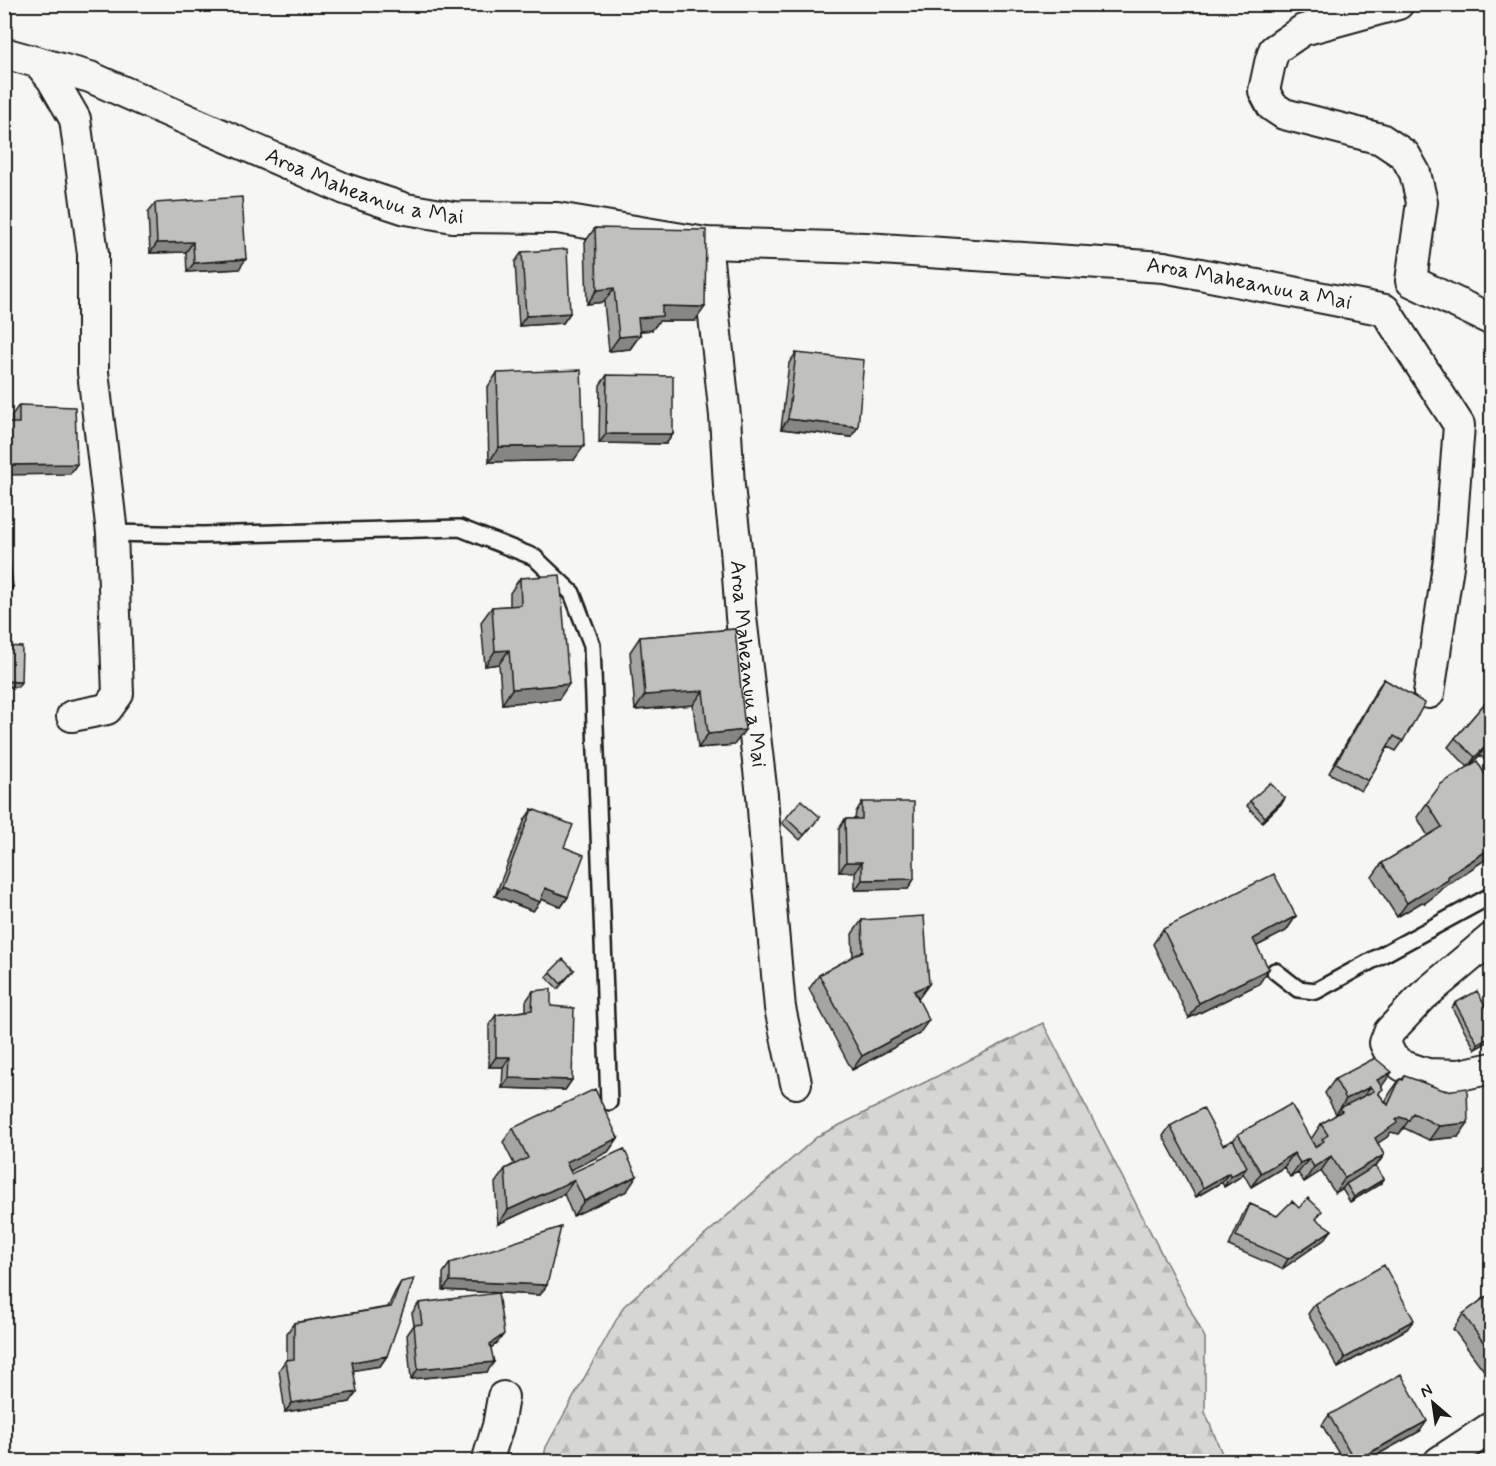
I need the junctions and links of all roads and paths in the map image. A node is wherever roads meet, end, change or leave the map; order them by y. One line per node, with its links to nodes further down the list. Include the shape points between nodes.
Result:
1 (1398, 4): 5 (street, via 1303,30 1274,50 1264,91 1272,106 1284,114 1381,139 1405,155 1422,202 1412,281)
2 (4, 53): 3 (street, Aroa Maheanuu a Mai)
3 (39, 63): 4 (street, Aroa Maheanuu a Mai, via 90,78 345,189 406,209 453,217 557,218); 6 (street, via 75,119 93,254 93,372)
4 (706, 243): 7 (street, Aroa Maheanuu a Mai, via 865,248 1164,267 1385,310 1459,425 1449,559); 13 (street, Aroa Maheanuu a Mai, via 780,1008)
5 (1491, 320)
6 (112, 533): 8 (street, via 118,693 107,709); 14 (lane, via 203,535 460,528 534,558 572,593 592,645)
7 (1429, 693)
8 (72, 716)
9 (1491, 895): 11 (lane, via 1316,991 1298,988)
10 (1491, 938): 12 (street, via 1423,996 1389,1032 1385,1043 1392,1058 1427,1074 1460,1075)
11 (1275, 971)
12 (1491, 1068)
13 (795, 1083)
14 (609, 1102)
15 (503, 1397): 17 (street)
16 (1491, 1427): 18 (street)
17 (487, 1461)
18 (1439, 1461)

